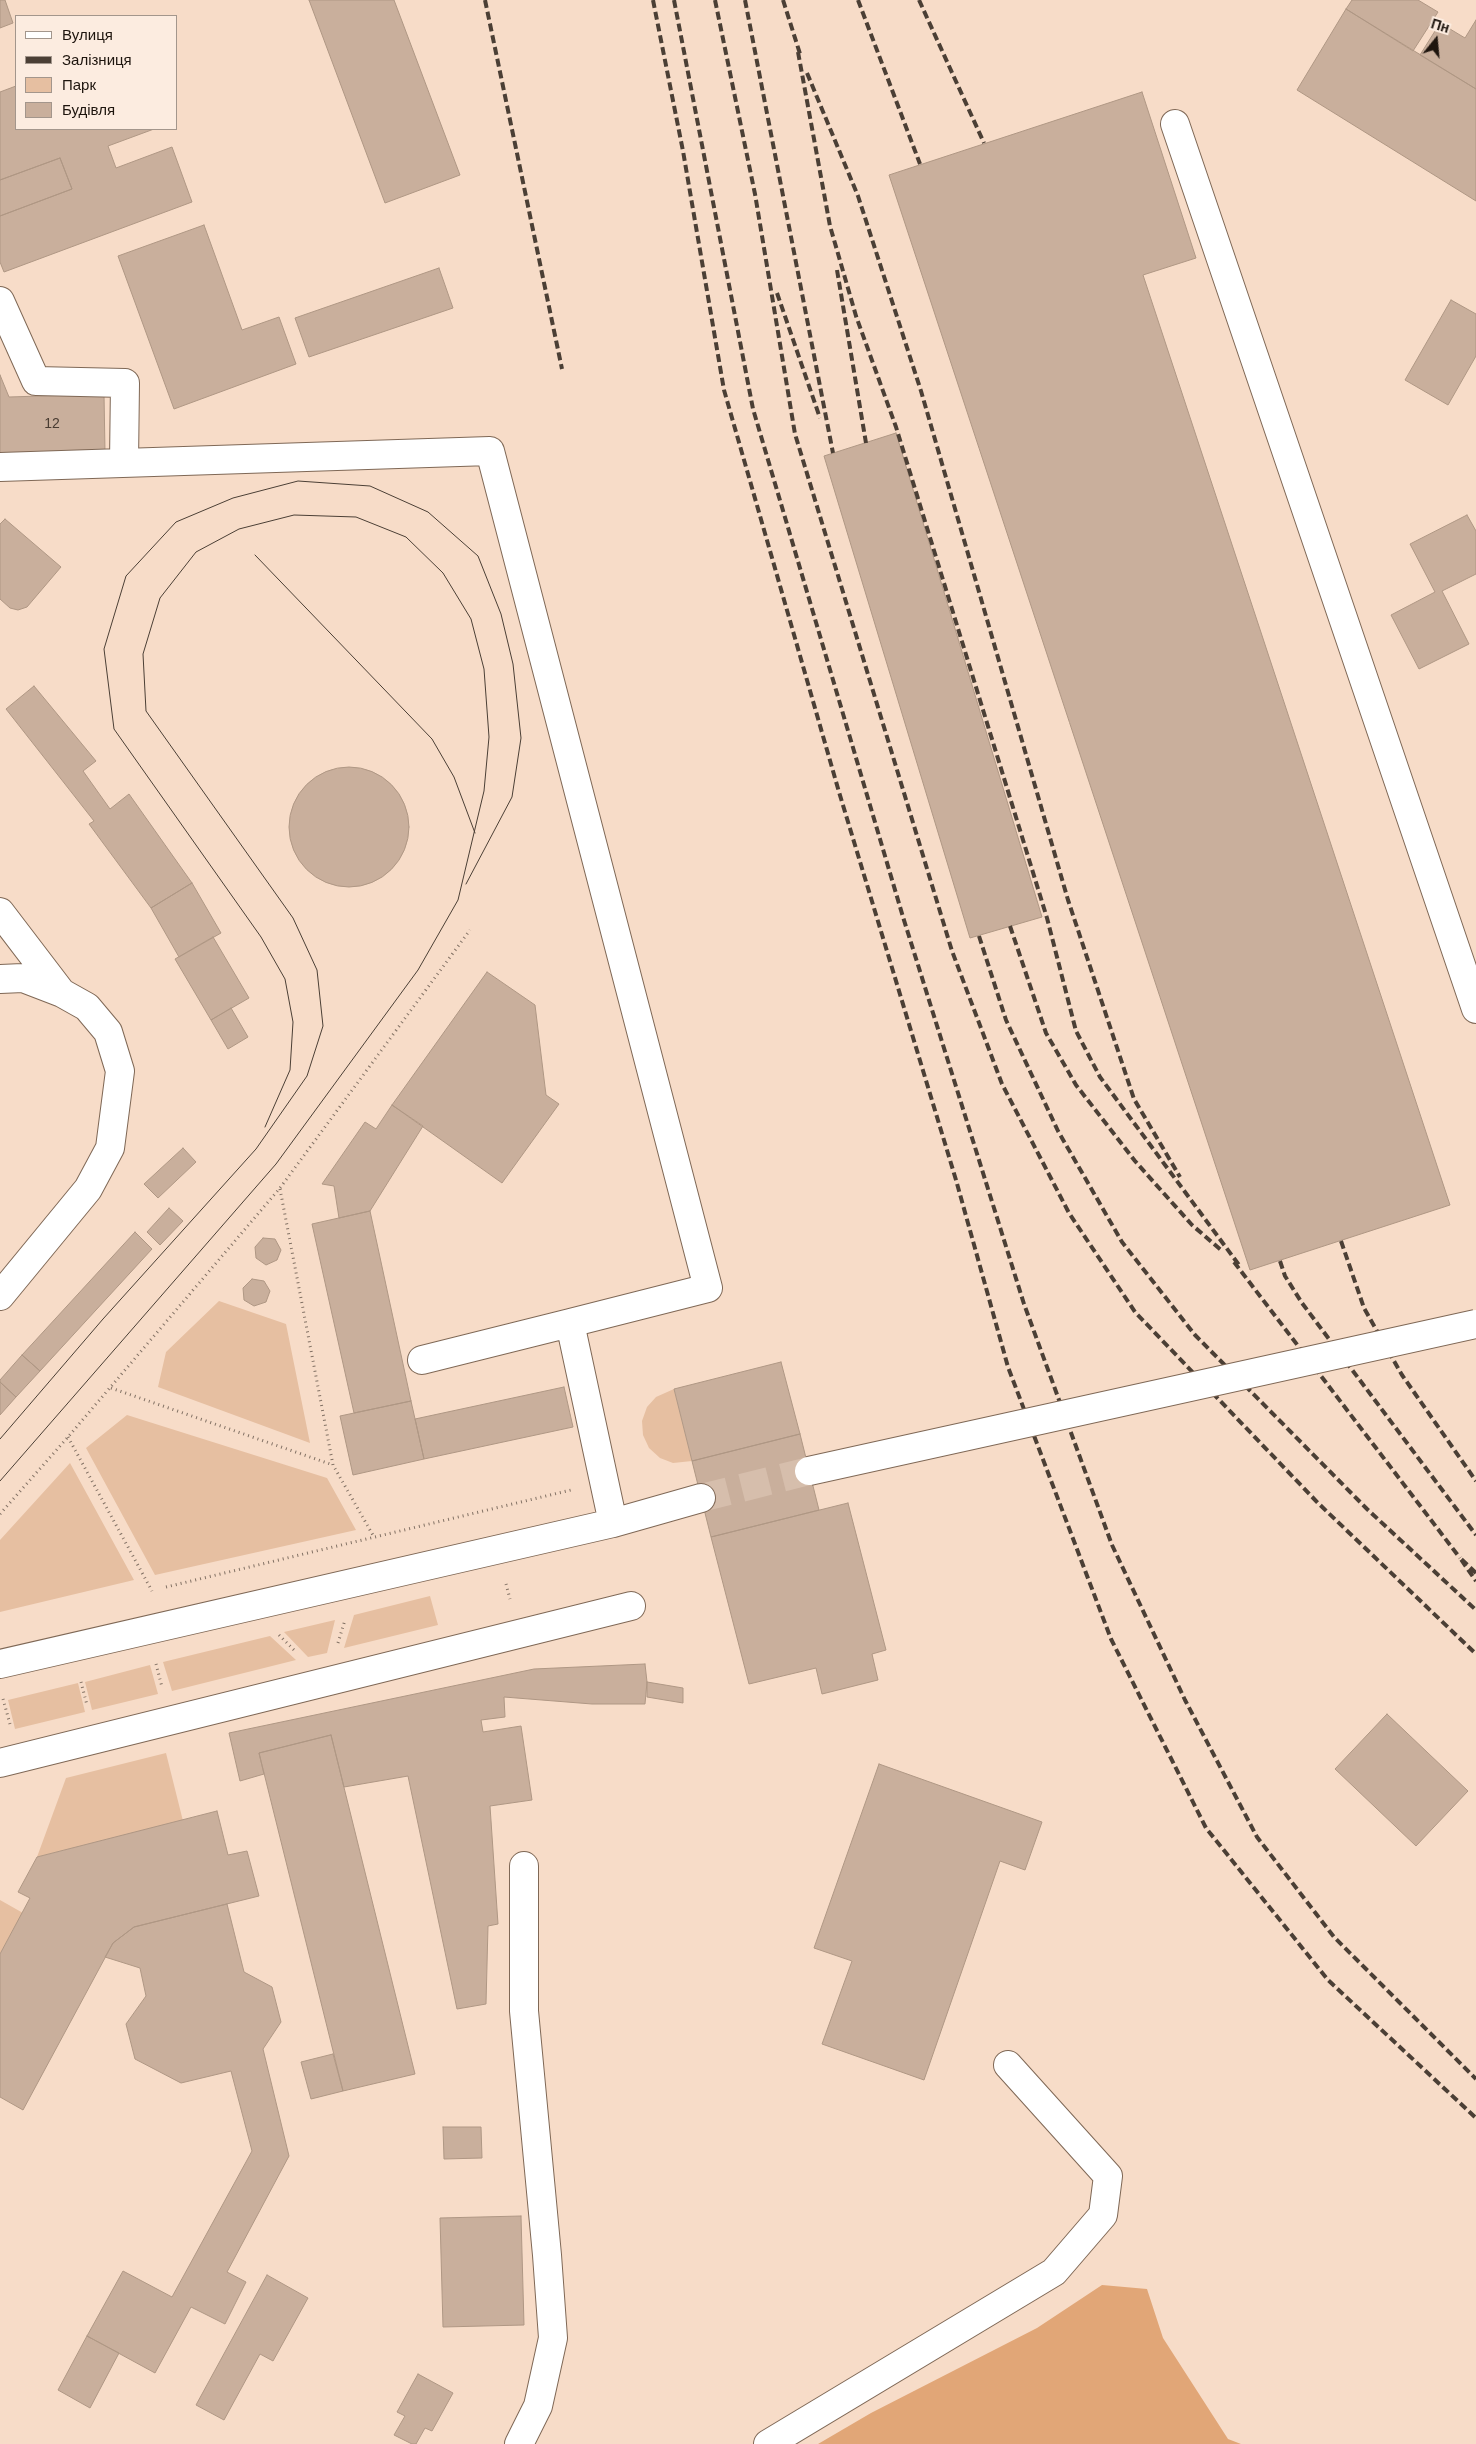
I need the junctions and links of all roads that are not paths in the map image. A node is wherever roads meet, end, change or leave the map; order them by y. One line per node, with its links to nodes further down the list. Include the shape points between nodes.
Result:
1 (1175, 124): 8 (street)
2 (0, 301): 3 (street, via 36,381 125,383)
3 (124, 462): 4 (street); 10 (street, via 490,451 708,1288)
4 (0, 467)
5 (0, 912): 7 (street)
6 (0, 979): 7 (street, via 23,978)
7 (62, 993): 9 (street, via 87,1007 108,1032 120,1071 110,1148 88,1189)
8 (1476, 1010)
9 (0, 1296)
10 (570, 1323): 12 (street); 15 (street)
11 (1476, 1324): 13 (street, bridge)
12 (422, 1360)
13 (809, 1471)
14 (701, 1498): 15 (street)
15 (613, 1523): 17 (street)
16 (631, 1606): 18 (street)
17 (0, 1664)
18 (0, 1763)
19 (524, 1866): 21 (street, via 524,2011 553,2338 538,2406)
20 (1008, 2064): 22 (street, via 1108,2176 1103,2215 1054,2272)
21 (519, 2444)
22 (768, 2444)

